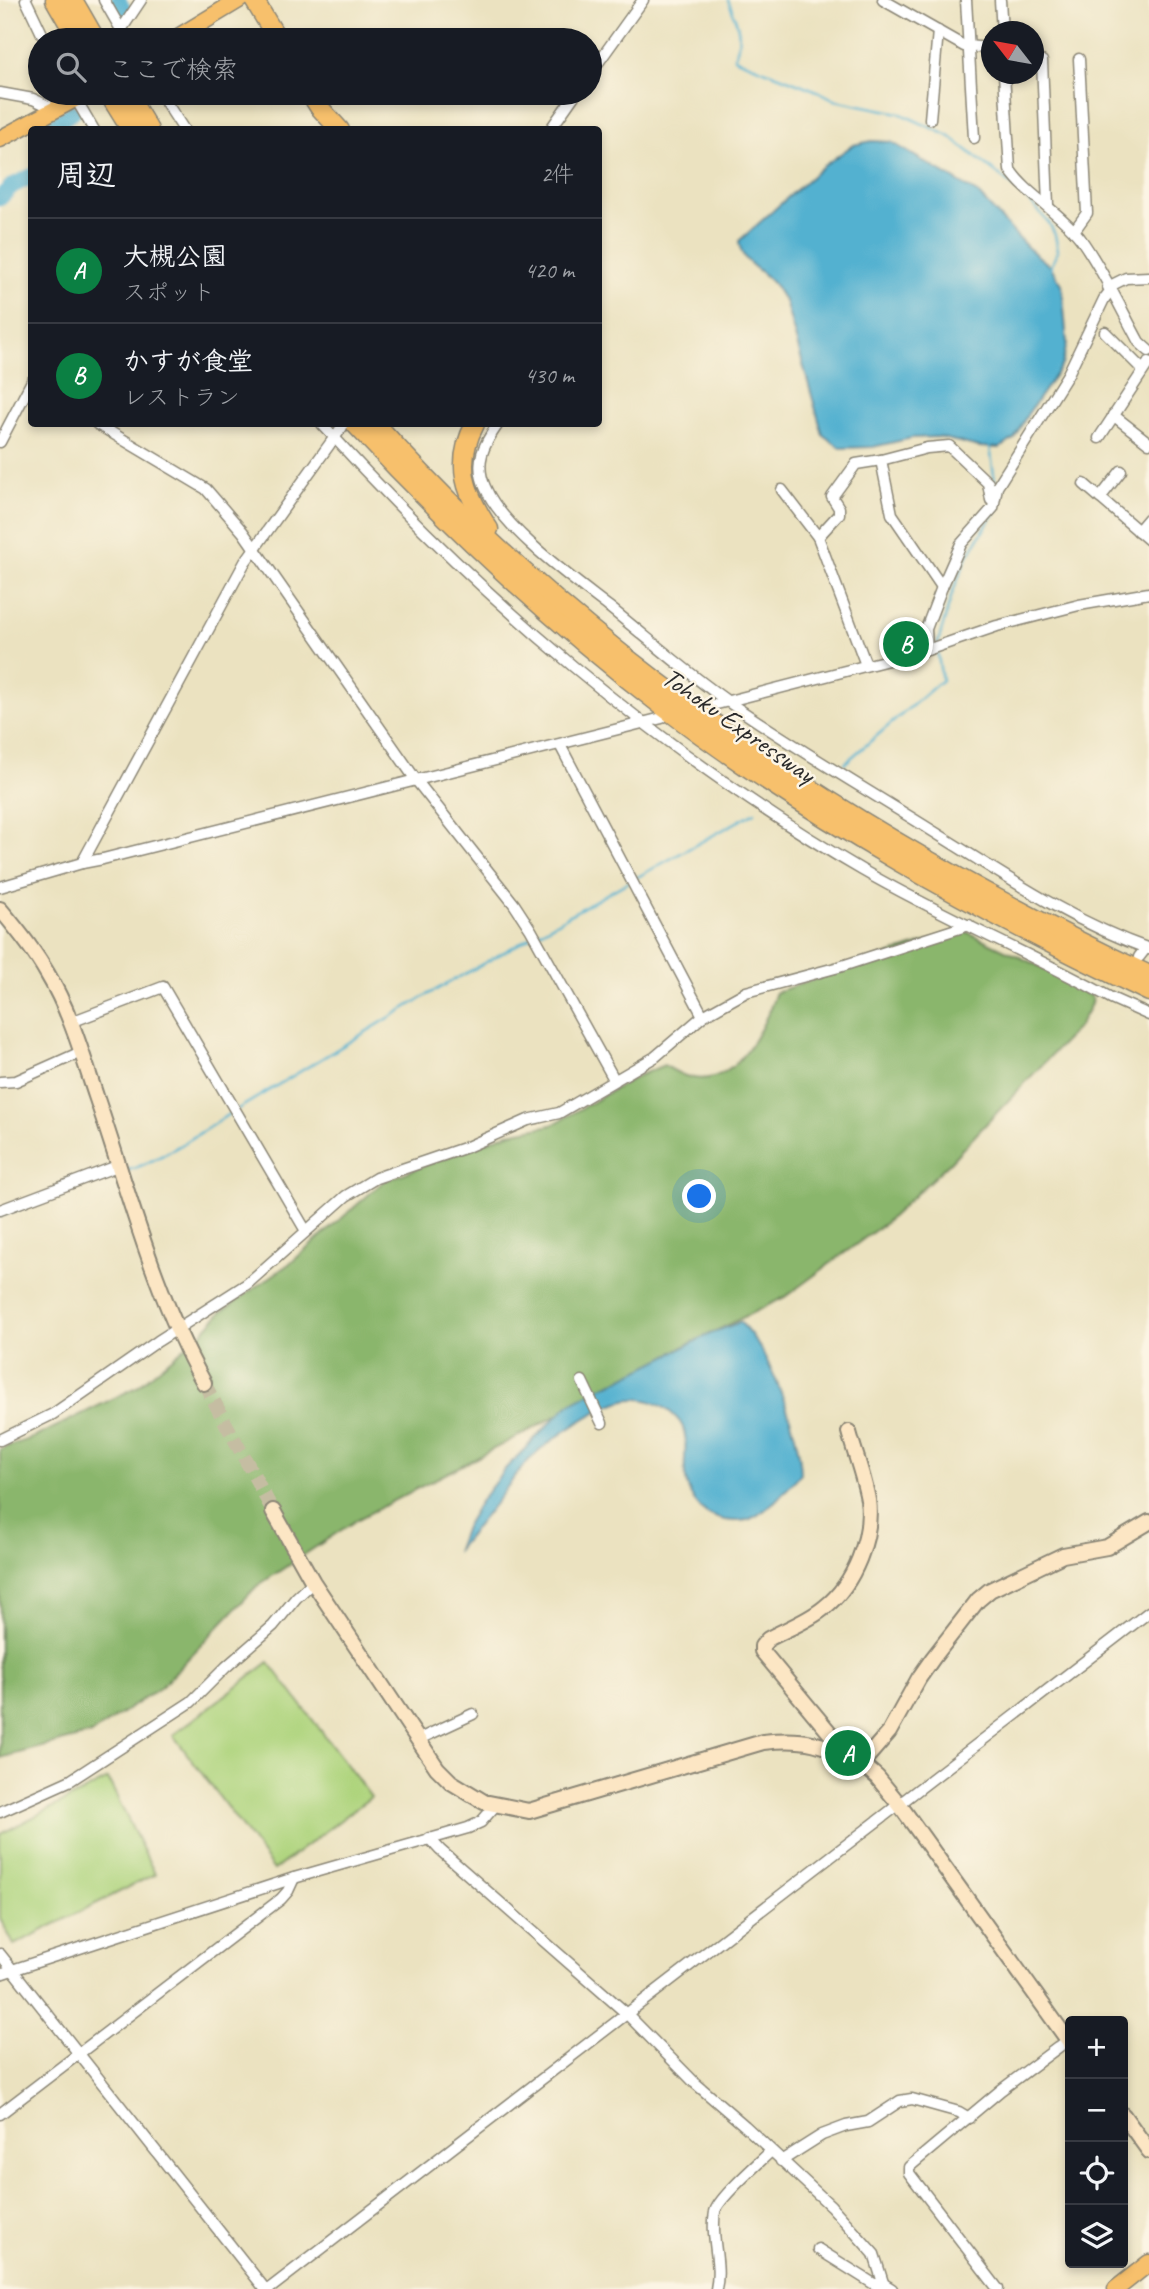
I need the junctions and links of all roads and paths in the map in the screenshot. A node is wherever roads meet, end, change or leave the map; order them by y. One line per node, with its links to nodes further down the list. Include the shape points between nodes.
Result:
1 (26, 0): 13 (street)
2 (55, 0): 14 (highway)
3 (73, 0): 15 (highway)
4 (104, 0): 16 (street)
5 (141, 0): 17 (street)
6 (241, 0): 18 (main road); 19 (highway)
7 (254, 0): 20 (highway)
8 (643, 0): 24 (street)
9 (883, 0): 21 (street)
10 (965, 0): 22 (street)
11 (1000, 0): 12 (street)
12 (1001, 21)
13 (39, 28)
14 (71, 28)
15 (89, 28)
16 (120, 28)
17 (127, 28)
18 (193, 28)
19 (259, 28)
20 (271, 28)
21 (938, 31): 22 (street); 40 (street)
22 (970, 48): 23 (street); 48 (street)
23 (981, 48)
24 (602, 57)
25 (1079, 59): 51 (street, via 1087,212)
26 (1005, 84): 50 (street, via 1010,170)
27 (1043, 84): 50 (street)
28 (0, 93): 29 (street)
29 (28, 98)
30 (46, 105): 39 (street)
31 (62, 105): 39 (main road)
32 (83, 105): 41 (street)
33 (116, 105): 42 (highway)
34 (134, 105): 43 (highway)
35 (168, 105): 44 (street)
36 (306, 105): 45 (highway)
37 (318, 105): 46 (highway)
38 (568, 105): 47 (street)
39 (55, 109): 49 (main road)
40 (930, 120)
41 (92, 126)
42 (129, 126)
43 (147, 126)
44 (181, 126)
45 (319, 126)
46 (336, 126)
47 (553, 126)
48 (974, 138)
49 (0, 139)
50 (1048, 205): 51 (street)
51 (1074, 232): 53 (street)
52 (1149, 277): 53 (street, via 1126,278)
53 (1110, 289): 55 (street, via 1139,342); 75 (street, via 1068,374 997,487)
54 (1105, 332): 56 (street)
55 (1149, 351)
56 (1146, 366): 58 (street)
57 (28, 389): 68 (street)
58 (1113, 415): 67 (street); 69 (street)
59 (102, 427): 80 (street, via 206,489)
60 (325, 427): 66 (street)
61 (347, 427): 66 (street)
62 (351, 427): 99 (highway, Tohoku Expressway, via 509,578 622,674 721,748 920,874)
63 (379, 427): 81 (highway, Tohoku Expressway)
64 (474, 427): 81 (highway, via 463,462 464,480 476,508)
65 (496, 427): 86 (street, via 482,451 480,473 488,495 506,517 583,587)
66 (335, 438): 80 (street); 89 (street, via 510,612)
67 (1099, 438)
68 (0, 442)
69 (1149, 443)
70 (881, 460): 75 (street, via 949,446 988,483); 78 (street, via 856,464 832,497 839,513); 82 (street, via 892,514)
71 (1121, 471): 74 (street)
72 (1084, 484): 74 (street)
73 (782, 490): 78 (street)
74 (1100, 498): 77 (street)
75 (993, 508): 82 (street, via 961,544)
76 (1149, 517): 77 (street)
77 (1138, 531): 79 (street)
78 (818, 537): 85 (street)
79 (1149, 540)
80 (254, 549): 91 (street); 92 (street)
81 (509, 557): 97 (highway, Tohoku Expressway, via 632,662 789,775 986,893)
82 (942, 587): 84 (street, via 926,629)
83 (1149, 592): 84 (street, via 997,626)
84 (927, 650): 85 (street)
85 (866, 665): 86 (street)
86 (728, 702): 87 (street); 96 (street, via 1031,893)
87 (713, 705)
88 (662, 718): 89 (street)
89 (643, 722): 90 (street); 95 (street, via 863,870)
90 (559, 745): 91 (street); 102 (street)
91 (416, 780): 92 (street); 105 (street, via 514,904)
92 (82, 863): 93 (street)
93 (0, 887)
94 (0, 909): 103 (street, via 48,974)
95 (969, 925): 100 (street); 102 (street, via 746,992)
96 (1145, 951)
97 (1149, 975)
98 (1118, 988): 100 (street)
99 (1149, 992)
100 (1111, 999): 101 (street)
101 (1149, 1015)
102 (703, 1016): 105 (street, via 655,1057)
103 (71, 1022): 104 (street); 109 (street, via 163,987)
104 (81, 1052): 106 (street, via 16,1081); 107 (street)
105 (615, 1081): 109 (street, via 559,1113 528,1120 376,1178 346,1196)
106 (0, 1082)
107 (120, 1165): 108 (street); 110 (street)
108 (0, 1210)
109 (306, 1231): 110 (street, via 247,1284)
110 (176, 1331): 112 (street); 115 (street, via 53,1414)
111 (582, 1381): 113 (street)
112 (204, 1383)
113 (601, 1423)
114 (849, 1432): 122 (street, via 867,1500 868,1521 860,1555 835,1598 768,1639 762,1651 839,1744)
115 (0, 1440)
116 (273, 1511): 118 (street)
117 (1149, 1522): 122 (street, via 1107,1547 1063,1555 978,1600 919,1678 890,1732)
118 (313, 1582): 121 (street); 125 (street, via 191,1702 71,1780)
119 (1149, 1612): 123 (street)
120 (473, 1714): 121 (street)
121 (417, 1740): 124 (street, via 450,1783)
122 (862, 1763): 123 (street); 124 (street, via 821,1744 792,1739 763,1742 529,1811)
123 (899, 1804): 131 (street); 132 (street)
124 (495, 1806): 126 (street, via 477,1824)
125 (0, 1812)
126 (429, 1838): 127 (street); 131 (street)
127 (294, 1878): 129 (street); 134 (street, via 281,1899)
128 (0, 1954): 129 (street)
129 (12, 1970): 130 (street); 134 (street)
130 (0, 1975)
131 (626, 2013): 138 (street); 144 (street)
132 (1065, 2035)
133 (1065, 2044): 136 (street)
134 (79, 2053): 135 (street); 144 (street)
135 (0, 2114)
136 (969, 2118): 140 (street, via 912,2099 900,2101 868,2122 822,2135); 146 (street, via 908,2170)
137 (1128, 2122): 139 (street)
138 (771, 2151): 140 (street); 145 (street, via 716,2208)
139 (1149, 2151)
140 (781, 2161): 143 (street, via 863,2240)
141 (818, 2249): 143 (street, via 874,2284)
142 (1149, 2263): 147 (main road)
143 (887, 2287)
144 (267, 2289)
145 (716, 2289)
146 (998, 2289)
147 (1116, 2289)

